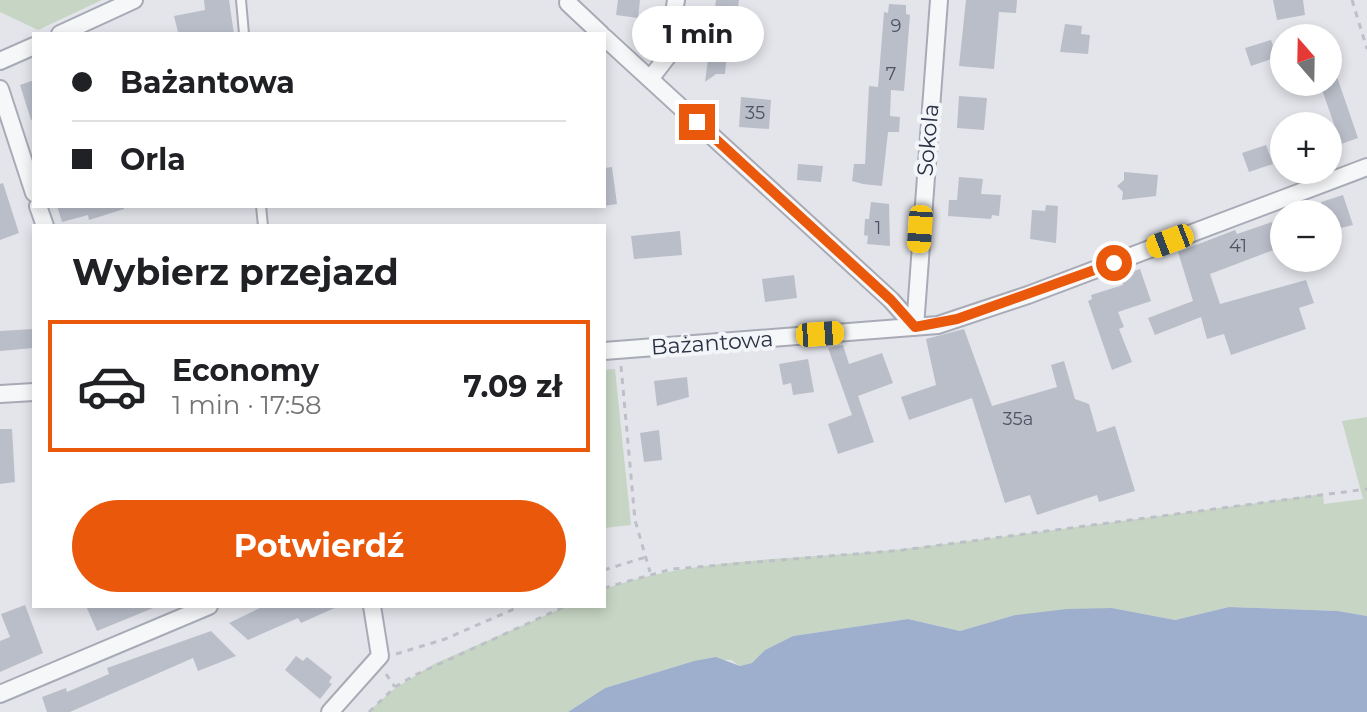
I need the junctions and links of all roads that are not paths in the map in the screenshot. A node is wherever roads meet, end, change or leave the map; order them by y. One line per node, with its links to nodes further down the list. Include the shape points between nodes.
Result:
1 (134, 0): 6 (street)
2 (241, 0): 7 (lane)
3 (676, 0): 12 (street, via 667,57)
4 (939, 0): 16 (street, Sokola)
5 (563, 2): 8 (street)
6 (64, 32)
7 (244, 32)
8 (597, 32)
9 (606, 40): 12 (street)
10 (32, 47): 11 (street)
11 (0, 61)
12 (650, 79): 16 (street)
13 (0, 89): 15 (street)
14 (1367, 167): 16 (street, Bażantowa, via 1028,295 938,325)
15 (32, 187)
16 (915, 327): 17 (street, Bażantowa)
17 (606, 351)
18 (32, 392): 19 (street)
19 (0, 394)
20 (204, 608): 22 (street)
21 (372, 608): 23 (street, via 381,662)
22 (0, 694)
23 (330, 712)

